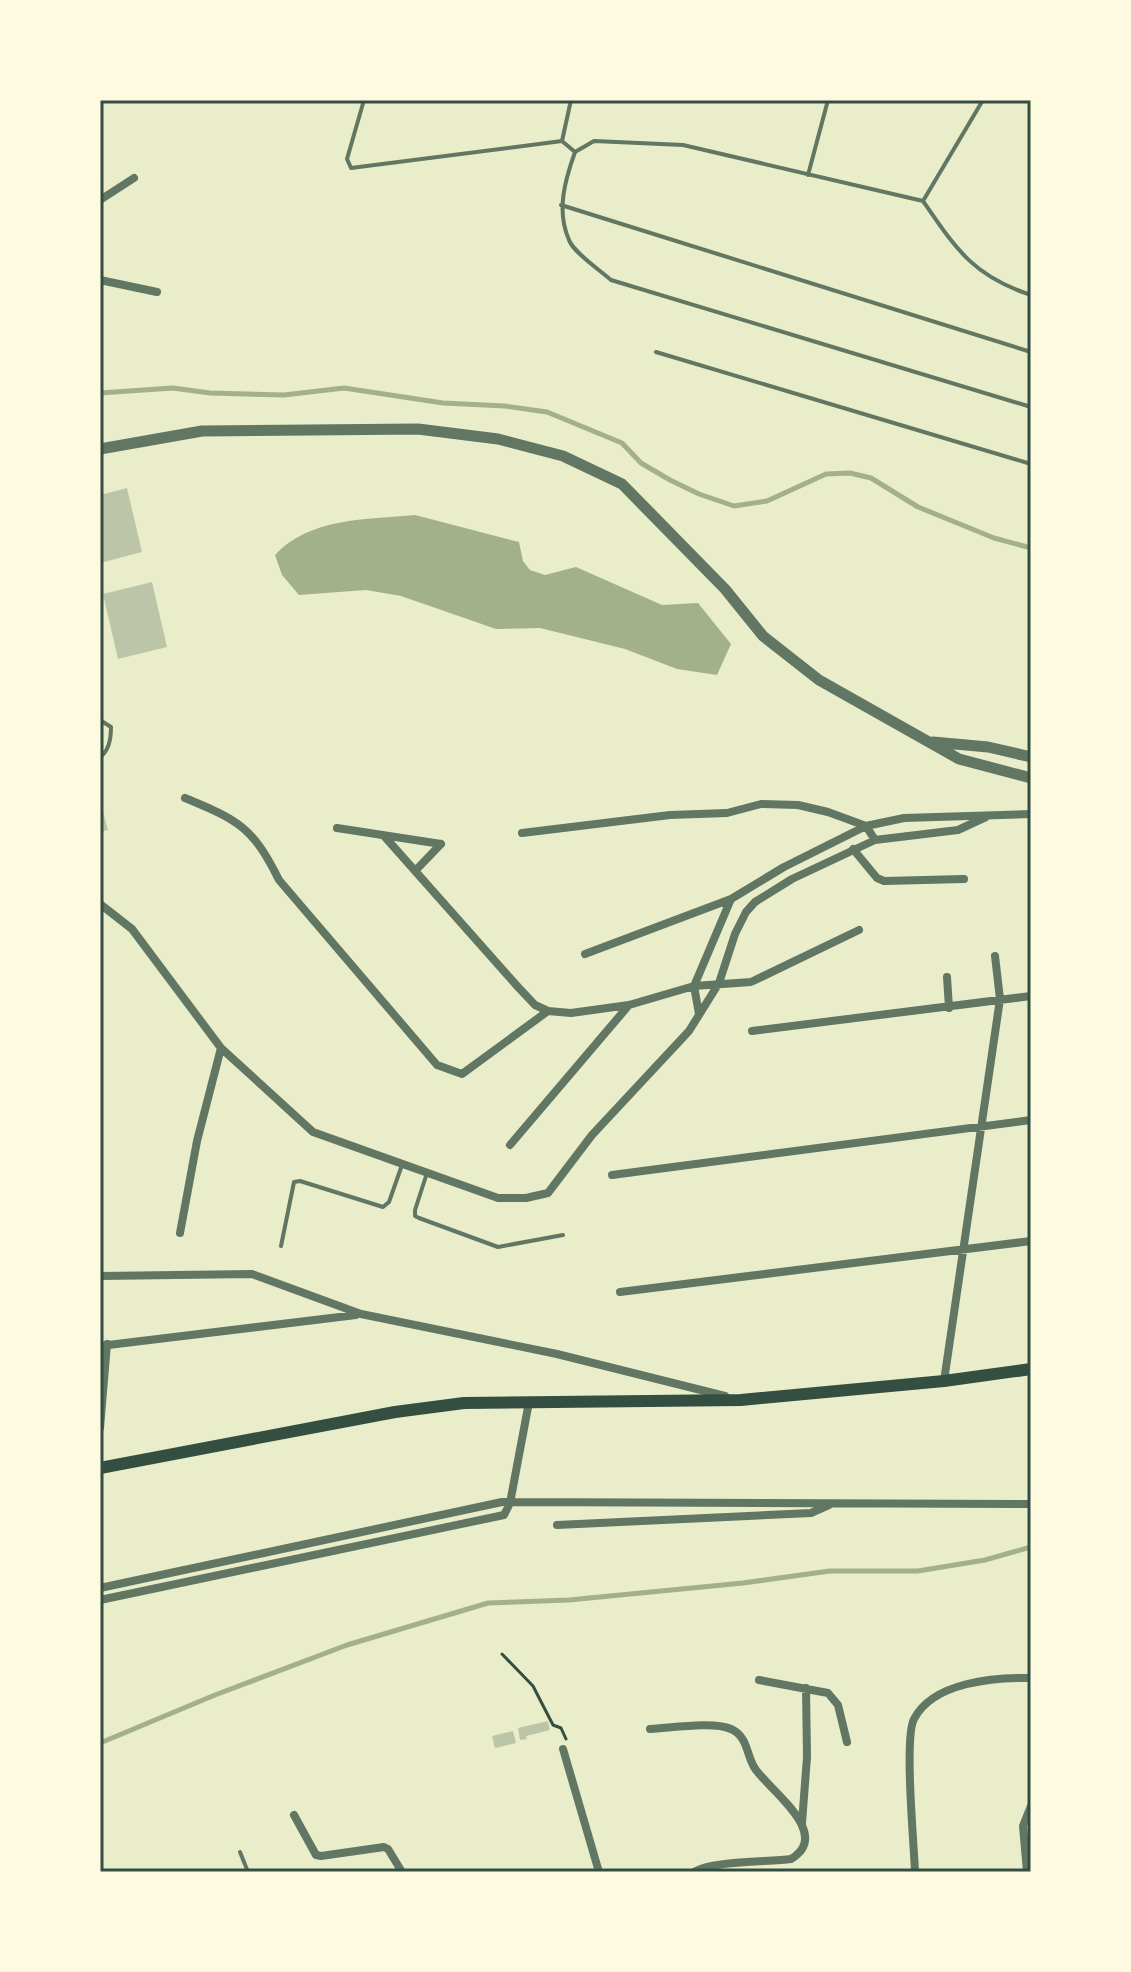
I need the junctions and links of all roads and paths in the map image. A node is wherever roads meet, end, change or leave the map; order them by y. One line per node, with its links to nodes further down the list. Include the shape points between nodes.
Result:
1 (364, 100): 5 (lane, via 347,159 351,168)
2 (571, 100): 5 (lane)
3 (828, 100): 7 (lane)
4 (983, 100): 10 (lane)
5 (562, 141): 6 (lane)
6 (575, 152): 7 (lane, via 594,141 683,145); 11 (lane)
7 (807, 176): 10 (lane)
8 (134, 178): 9 (street)
9 (100, 200)
10 (923, 201): 14 (lane, via 978,270)
11 (561, 205): 16 (lane); 17 (lane, via 569,243 611,280)
12 (100, 280): 13 (street)
13 (157, 292)
14 (1031, 295)
15 (656, 352): 19 (lane)
16 (1031, 352)
17 (1031, 407)
18 (100, 449): 21 (street, via 202,431 418,429 498,439 563,456 622,484 725,589 763,636 819,680)
19 (1031, 464)
20 (100, 720): 22 (lane, via 111,727 107,751)
21 (927, 741): 23 (street); 24 (street, via 959,759)
22 (100, 757)
23 (1031, 757)
24 (1031, 778)
25 (185, 798): 48 (street, via 244,828 263,848 279,880 437,1065 462,1074)
26 (1030, 814): 27 (street)
27 (986, 817): 28 (street, via 904,818); 32 (street, via 958,830)
28 (866, 826): 30 (street, via 798,805 761,804 727,813); 32 (street); 36 (street)
29 (337, 828): 31 (street)
30 (522, 833)
31 (385, 837): 34 (street); 34 (street, via 441,844)
32 (875, 840): 33 (street)
33 (853, 849): 35 (street, via 884,881); 42 (street, via 755,902 735,934)
34 (415, 871): 48 (street, via 535,1005)
35 (964, 879)
36 (731, 899): 39 (street); 43 (street)
37 (100, 904): 51 (street, via 132,929)
38 (859, 930): 42 (street, via 751,982)
39 (585, 954)
40 (995, 956): 45 (street)
41 (947, 977): 47 (street)
42 (719, 983): 43 (street); 49 (street)
43 (694, 986): 46 (street); 49 (street)
44 (1031, 996): 45 (street)
45 (1000, 999): 47 (street); 53 (street)
46 (629, 1005): 48 (street); 54 (street)
47 (949, 1008): 50 (street)
48 (548, 1011)
49 (699, 1014): 56 (street, via 548,1193 498,1198)
50 (752, 1031)
51 (221, 1048): 55 (street, via 313,1132); 58 (street)
52 (1031, 1120): 53 (street)
53 (983, 1126): 57 (street); 62 (street)
54 (510, 1145)
55 (402, 1164): 56 (street); 61 (lane, via 383,1207 294,1182)
56 (427, 1173): 59 (lane, via 415,1210 419,1218 498,1247)
57 (612, 1175)
58 (180, 1233)
59 (563, 1235)
60 (1031, 1241): 62 (street)
61 (281, 1246)
62 (962, 1250): 64 (street); 68 (street)
63 (100, 1276): 65 (street, via 252,1274)
64 (620, 1292)
65 (361, 1314): 66 (street); 69 (street, via 557,1354)
66 (104, 1345): 71 (street)
67 (1031, 1369): 68 (main road)
68 (944, 1381): 69 (main road)
69 (741, 1400): 70 (main road)
70 (529, 1402): 72 (main road, via 395,1412); 73 (street)
71 (100, 1428)
72 (100, 1468)
73 (510, 1503): 75 (street); 77 (street); 78 (street, via 504,1515 488,1520)
74 (1031, 1504): 75 (street)
75 (829, 1505): 76 (street, via 811,1513)
76 (557, 1525)
77 (100, 1588)
78 (100, 1600)
79 (502, 1654): 85 (path, via 533,1686 553,1725 561,1728 567,1742)
80 (1031, 1678): 94 (street, via 979,1681 943,1692 914,1719 909,1747)
81 (759, 1680): 82 (street)
82 (806, 1688): 84 (street, via 828,1693 838,1705); 88 (street)
83 (650, 1729): 88 (street, via 730,1729 746,1743 755,1770)
84 (847, 1742)
85 (563, 1749): 92 (street)
86 (1031, 1806): 95 (street, via 1023,1826)
87 (294, 1815): 91 (street, via 316,1855 384,1847)
88 (802, 1823): 93 (street, via 804,1847 791,1859)
89 (240, 1852): 90 (lane)
90 (248, 1872)
91 (402, 1872)
92 (599, 1872)
93 (694, 1872)
94 (915, 1872)
95 (1027, 1872)

